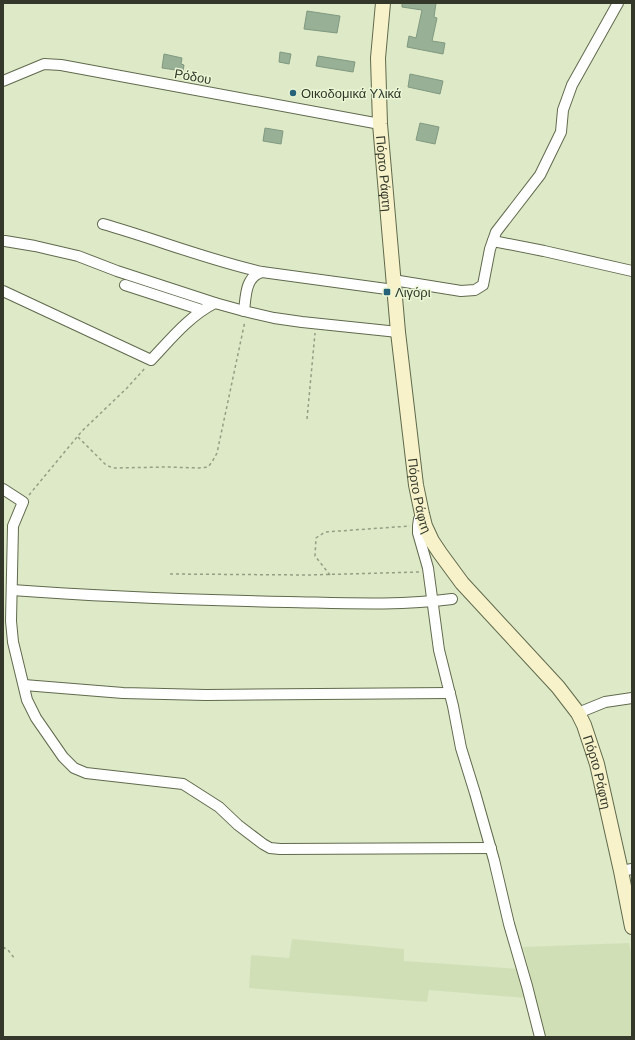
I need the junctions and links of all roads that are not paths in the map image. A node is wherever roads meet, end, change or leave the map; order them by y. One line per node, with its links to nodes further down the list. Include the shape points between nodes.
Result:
1 (383, 3): 4 (main road, Πόρτο Ράφτη, via 378,58)
2 (618, 3): 7 (street, via 572,86 563,110 561,132 544,168 496,232)
3 (3, 81): 4 (street, Ρόδου, via 44,64 61,65)
4 (380, 124): 11 (main road, Πόρτο Ράφτη)
5 (103, 224): 9 (street)
6 (5, 241): 13 (street, via 78,256)
7 (493, 241): 8 (street); 11 (street, via 483,285 475,290)
8 (632, 271)
9 (262, 272): 11 (street); 15 (street, via 254,274 250,280)
10 (125, 285): 14 (street)
11 (394, 285): 16 (main road, Πόρτο Ράφτη)
12 (3, 291): 14 (street, via 151,360)
13 (214, 303): 14 (street); 15 (street)
14 (202, 310)
15 (246, 311): 16 (street, via 274,318)
16 (398, 332): 18 (main road, Πόρτο Ράφτη)
17 (3, 488): 21 (street, via 23,502 13,526)
18 (420, 520): 19 (main road, Πόρτο Ράφτη); 20 (street, via 418,533)
19 (443, 558): 20 (street); 27 (main road, Πόρτο Ράφτη, via 462,583 558,687)
20 (428, 568): 23 (street)
21 (12, 590): 23 (street, via 252,601); 24 (street, via 13,642)
22 (452, 599): 23 (street)
23 (432, 601): 25 (street, via 439,650)
24 (24, 685): 25 (street, via 123,693 206,695); 28 (street, via 27,700 36,718 63,757 74,768 86,773 183,784 219,807 238,825 270,848)
25 (450, 693): 28 (street, via 461,748)
26 (632, 698): 27 (street, via 605,702)
27 (578, 713): 29 (main road, Πόρτο Ράφτη, via 597,764)
28 (490, 848): 31 (street)
29 (627, 870): 30 (main road, Πόρτο Ράφτη)
30 (632, 927)
31 (540, 1037)

